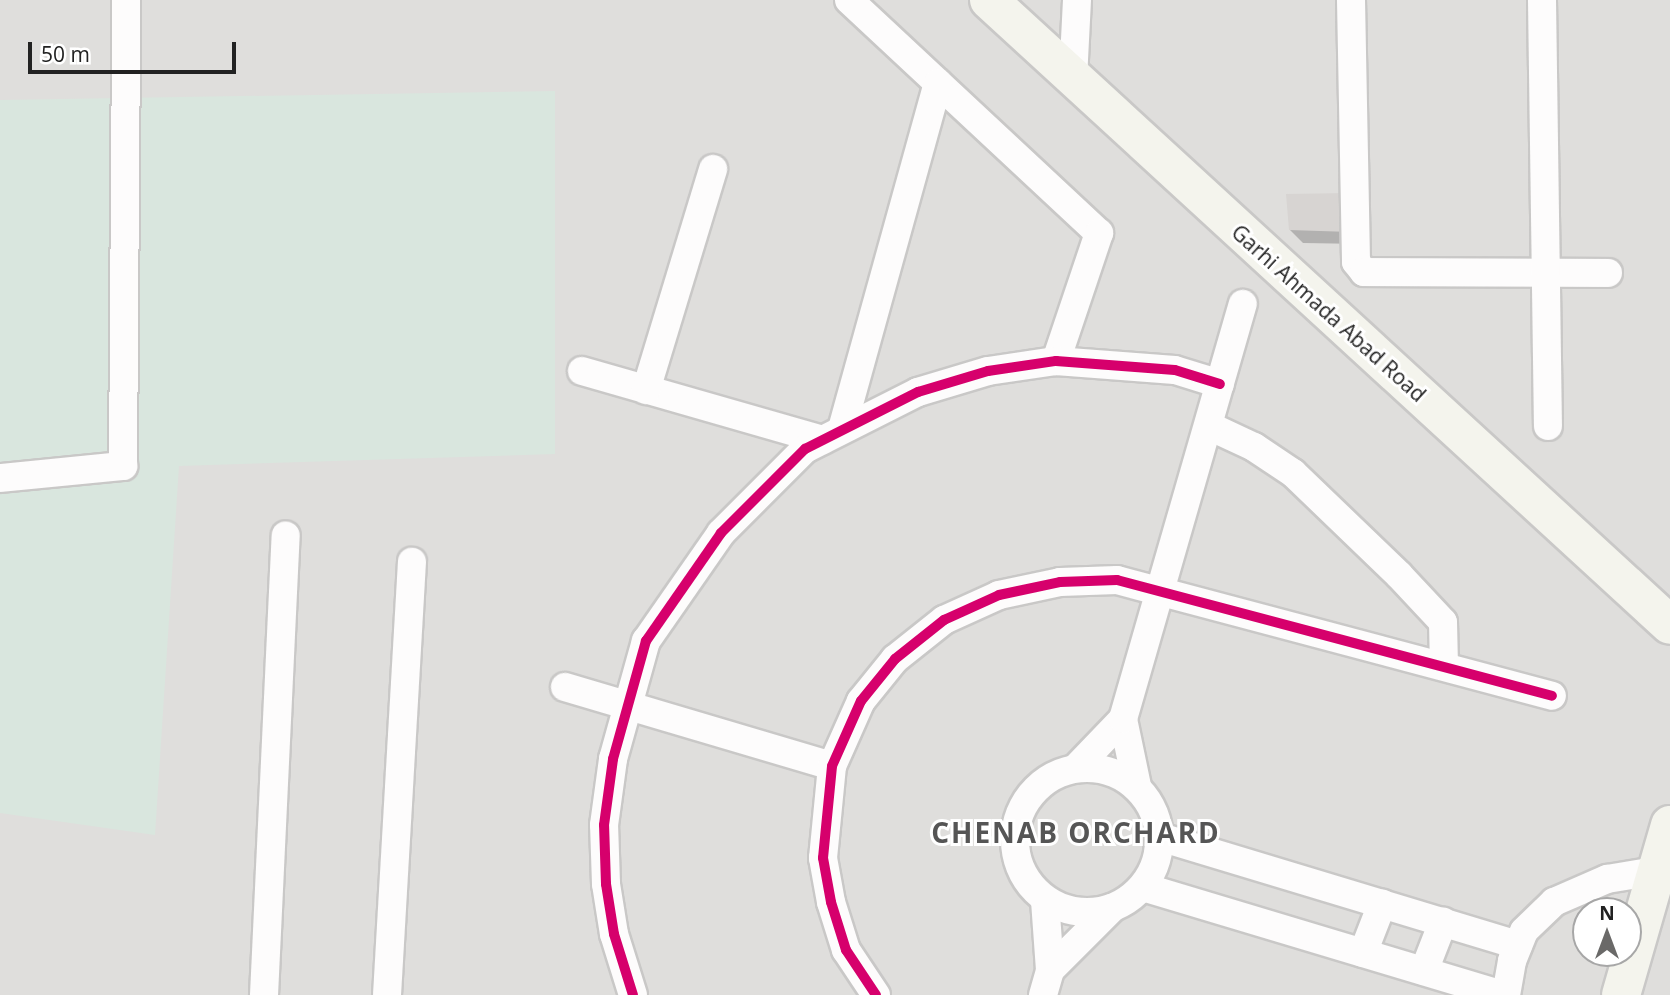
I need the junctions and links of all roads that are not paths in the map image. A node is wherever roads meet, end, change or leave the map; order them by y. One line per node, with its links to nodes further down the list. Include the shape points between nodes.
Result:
1 (126, 0): 20 (street, via 122,466)
2 (849, 0): 8 (street)
3 (989, 0): 7 (street, Garhi Ahmada Abad Road)
4 (1076, 0): 7 (street)
5 (1351, 0): 10 (street, via 1356,262 1364,272)
6 (1542, 0): 10 (street)
7 (1073, 79): 24 (street, Garhi Ahmada Abad Road)
8 (938, 83): 13 (street, via 1099,233); 19 (street)
9 (713, 169): 16 (street)
10 (1546, 272): 11 (street); 18 (street)
11 (1608, 273)
12 (1242, 304): 15 (street)
13 (1056, 361): 15 (street, via 1175,370); 19 (street, via 988,372 918,392)
14 (582, 372): 16 (street)
15 (1220, 384): 17 (street)
16 (646, 390): 19 (street)
17 (1209, 426): 23 (street); 25 (street, via 1293,472 1399,576 1443,622)
18 (1548, 426)
19 (832, 435): 28 (street, via 806,449 721,533 646,641)
20 (0, 478)
21 (286, 536): 45 (street)
22 (412, 562): 46 (street)
23 (1160, 590): 25 (street); 29 (street); 30 (street, via 1117,580 1060,582 999,595 944,620 895,659 861,701)
24 (1670, 625)
25 (1444, 666): 27 (street)
26 (565, 687): 28 (street)
27 (1552, 696)
28 (628, 704): 30 (street); 47 (street, via 613,759 604,825 614,934)
29 (1123, 719): 31 (street); 32 (street)
30 (832, 766): 48 (street, via 823,858 831,902 846,950)
31 (1076, 768): 32 (street, via 1109,770); 37 (street, via 1049,778 1028,797 1016,824 1015,852 1025,879)
32 (1137, 786): 34 (street, via 1153,809)
33 (1670, 825): 35 (street)
34 (1160, 836): 36 (street, via 1156,863); 38 (street)
35 (1657, 871): 41 (street, via 1607,879 1576,890 1554,902 1524,931); 50 (street)
36 (1143, 887): 39 (street); 42 (street)
37 (1045, 900): 39 (street, via 1066,910 1089,913); 44 (street)
38 (1382, 904): 40 (street); 42 (street)
39 (1112, 908): 44 (street)
40 (1443, 922): 41 (street); 43 (street)
41 (1518, 945): 49 (street)
42 (1363, 953): 43 (street)
43 (1424, 971): 49 (street)
44 (1046, 982)
45 (264, 995)
46 (387, 995)
47 (633, 995)
48 (876, 995)
49 (1505, 995)
50 (1621, 995)

